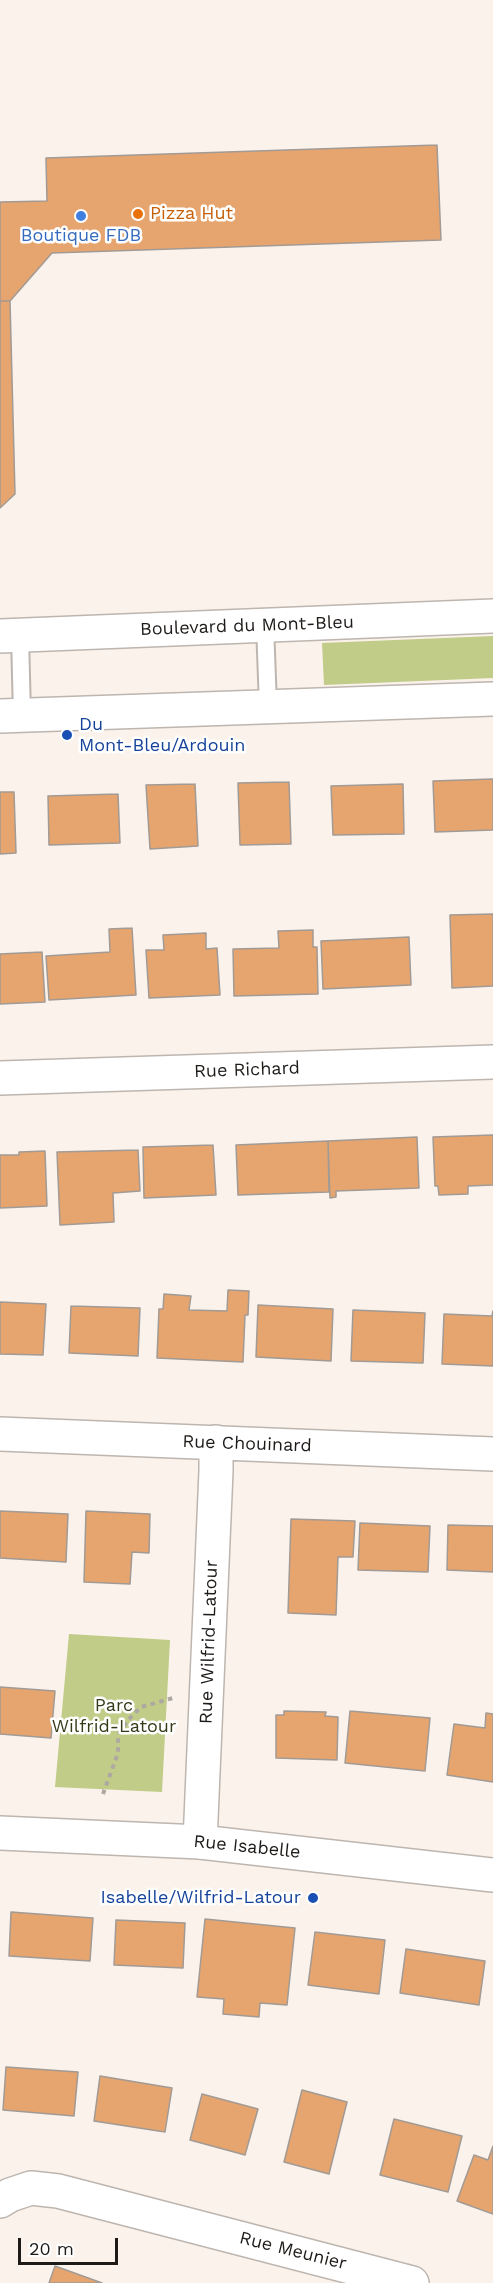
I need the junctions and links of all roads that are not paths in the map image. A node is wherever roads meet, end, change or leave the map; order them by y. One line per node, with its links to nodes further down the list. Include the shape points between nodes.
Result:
1 (493, 616): 2 (street, Boulevard du Mont-Bleu)
2 (265, 625): 3 (street, Boulevard du Mont-Bleu); 5 (lane)
3 (10, 636): 6 (lane)
4 (493, 699): 5 (street)
5 (268, 706): 6 (street)
6 (11, 716)
7 (493, 1062): 8 (street, Rue Richard)
8 (0, 1078)
9 (0, 1434): 10 (street, Rue Chouinard)
10 (216, 1442): 11 (street, Rue Chouinard); 13 (street, Rue Wilfrid-Latour)
11 (493, 1454)
12 (0, 1833): 13 (street, Rue Isabelle)
13 (200, 1842): 14 (street, Rue Isabelle)
14 (493, 1875)
15 (0, 2201): 16 (street, Rue Meunier, via 31,2188 58,2191)
16 (396, 2281)

